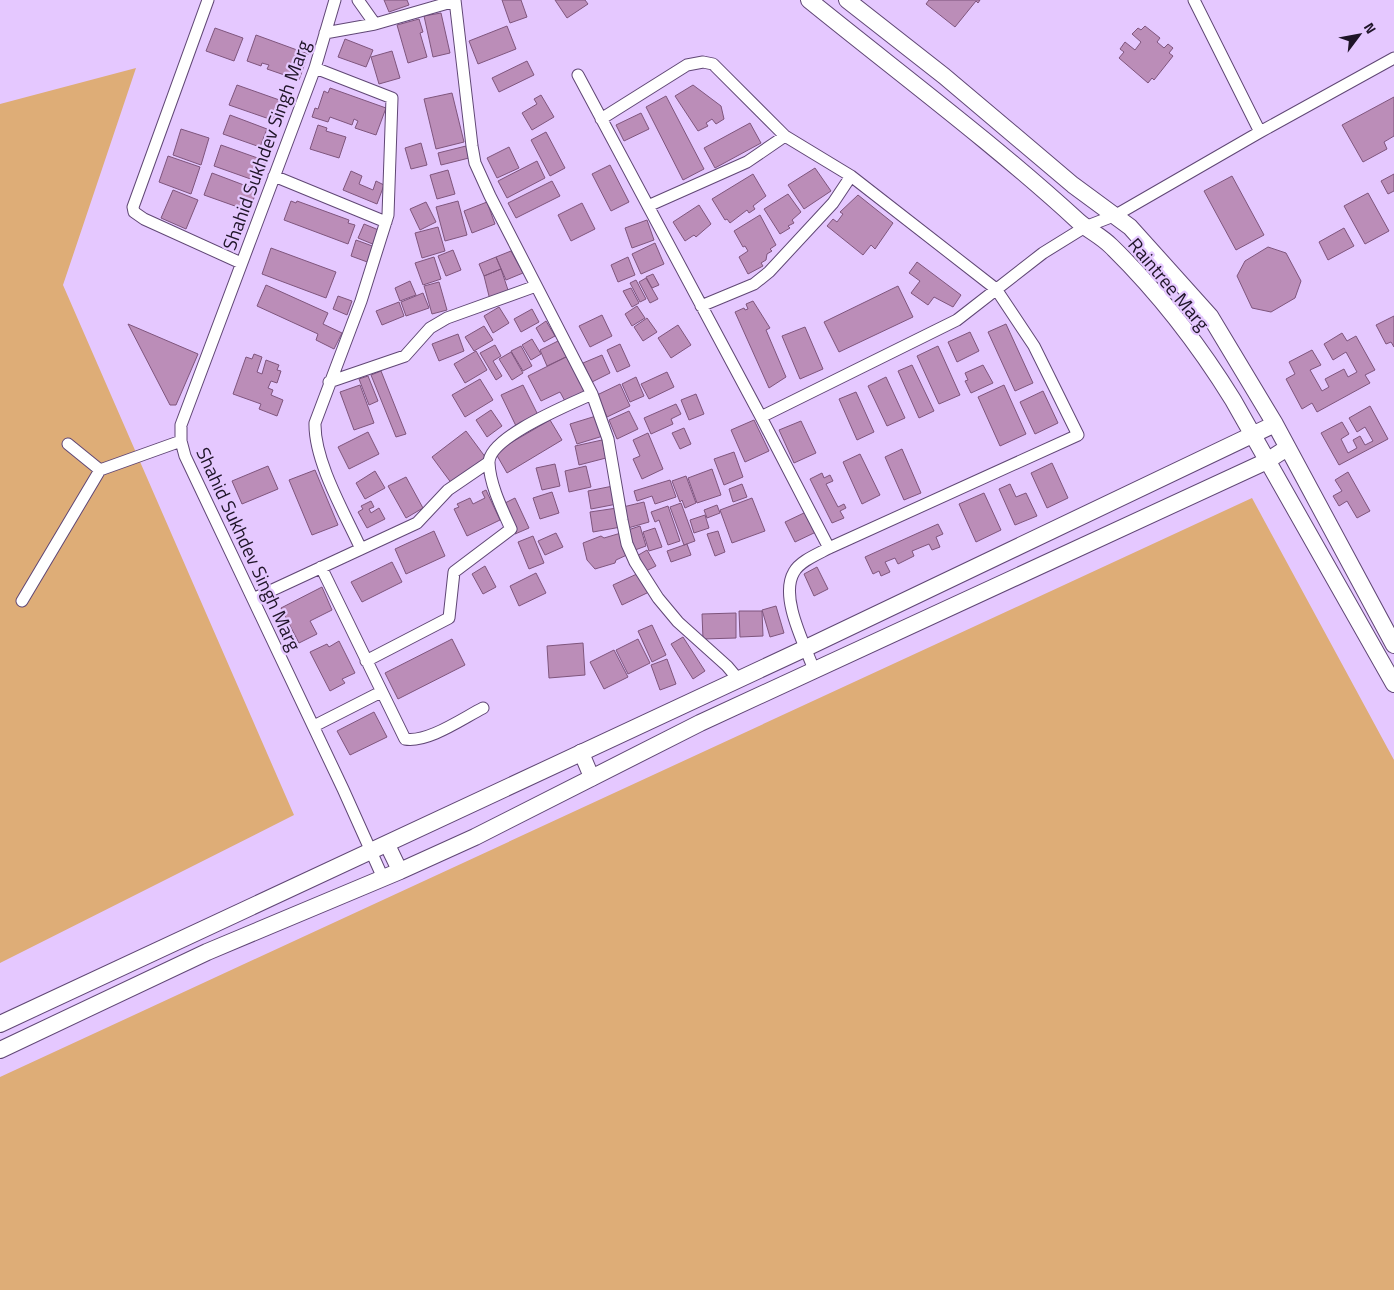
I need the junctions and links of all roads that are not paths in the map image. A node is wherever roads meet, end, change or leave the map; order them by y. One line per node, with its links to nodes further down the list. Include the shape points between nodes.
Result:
1 (208, 0): 22 (street, via 133,207 134,212 144,219)
2 (335, 0): 9 (street, Shahid Sukhdev Singh Marg)
3 (358, 0): 8 (street)
4 (455, 0): 8 (street); 23 (street, via 475,163)
5 (809, 0): 21 (main road, Raintree Marg, via 1025,174)
6 (847, 0): 19 (main road, Raintree Marg, via 1073,184)
7 (1194, 0): 14 (street)
8 (375, 24): 9 (street)
9 (325, 33): 11 (street, Shahid Sukhdev Singh Marg)
10 (1394, 58): 14 (street)
11 (315, 68): 16 (street, Shahid Sukhdev Singh Marg); 20 (street, via 392,98)
12 (578, 75): 13 (street)
13 (601, 119): 15 (street, via 687,65 703,62 713,64); 18 (street)
14 (1260, 132): 19 (street)
15 (785, 136): 17 (street); 18 (street, via 746,162)
16 (274, 176): 20 (street); 22 (street, Shahid Sukhdev Singh Marg)
17 (851, 176): 24 (street); 25 (street, via 833,204 769,272 754,284)
18 (648, 206): 25 (street)
19 (1116, 215): 21 (street); 29 (main road, Raintree Marg, via 1210,316)
20 (386, 222): 26 (street, via 361,301)
21 (1085, 227): 24 (street, via 1043,253); 30 (main road, Raintree Marg, via 1109,244 1157,297 1220,379)
22 (241, 263): 31 (street, Shahid Sukhdev Singh Marg, via 181,425)
23 (536, 286): 26 (street, via 447,318 430,328 405,356); 27 (street)
24 (996, 289): 28 (street, via 957,320); 37 (street, via 1034,346 1078,434)
25 (701, 306): 28 (street)
26 (329, 382): 38 (street, via 315,424 316,446)
27 (592, 394): 35 (street, via 503,441 493,450); 46 (street, via 608,439 624,528 635,562 678,622)
28 (761, 416): 37 (street)
29 (1275, 424): 30 (main road); 33 (main road, Raintree Marg)
30 (1252, 434): 34 (main road, Raintree Marg); 43 (main road)
31 (181, 441): 36 (street); 40 (street, Shahid Sukhdev Singh Marg, via 185,456)
32 (68, 444): 36 (street)
33 (1287, 448): 34 (main road); 42 (main road, Raintree Marg)
34 (1267, 461): 45 (main road); 47 (main road, Raintree Marg)
35 (489, 462): 38 (street, via 448,490 417,523); 44 (street, via 498,499 511,529 454,572 449,618)
36 (100, 470): 41 (street)
37 (829, 548): 43 (street, via 794,571 789,585 791,607)
38 (361, 549): 39 (street)
39 (321, 567): 40 (street); 44 (street)
40 (253, 599): 52 (street, Shahid Sukhdev Singh Marg)
41 (22, 601)
42 (1394, 645)
43 (806, 648): 45 (street); 46 (main road)
44 (366, 661): 48 (street)
45 (814, 670): 51 (main road)
46 (738, 679): 49 (main road)
47 (1394, 684)
48 (381, 692): 50 (street, via 405,739 425,737); 52 (street)
49 (704, 695): 51 (street); 53 (main road)
50 (483, 708)
51 (707, 720): 54 (main road)
52 (314, 726): 56 (street, Shahid Sukhdev Singh Marg)
53 (581, 752): 54 (street); 55 (main road)
54 (592, 778): 57 (main road)
55 (387, 844): 56 (main road); 57 (street)
56 (372, 851): 58 (street, Shahid Sukhdev Singh Marg); 59 (main road)
57 (400, 871): 58 (main road)
58 (383, 878): 60 (main road, via 207,952)
59 (0, 1024)
60 (0, 1050)

